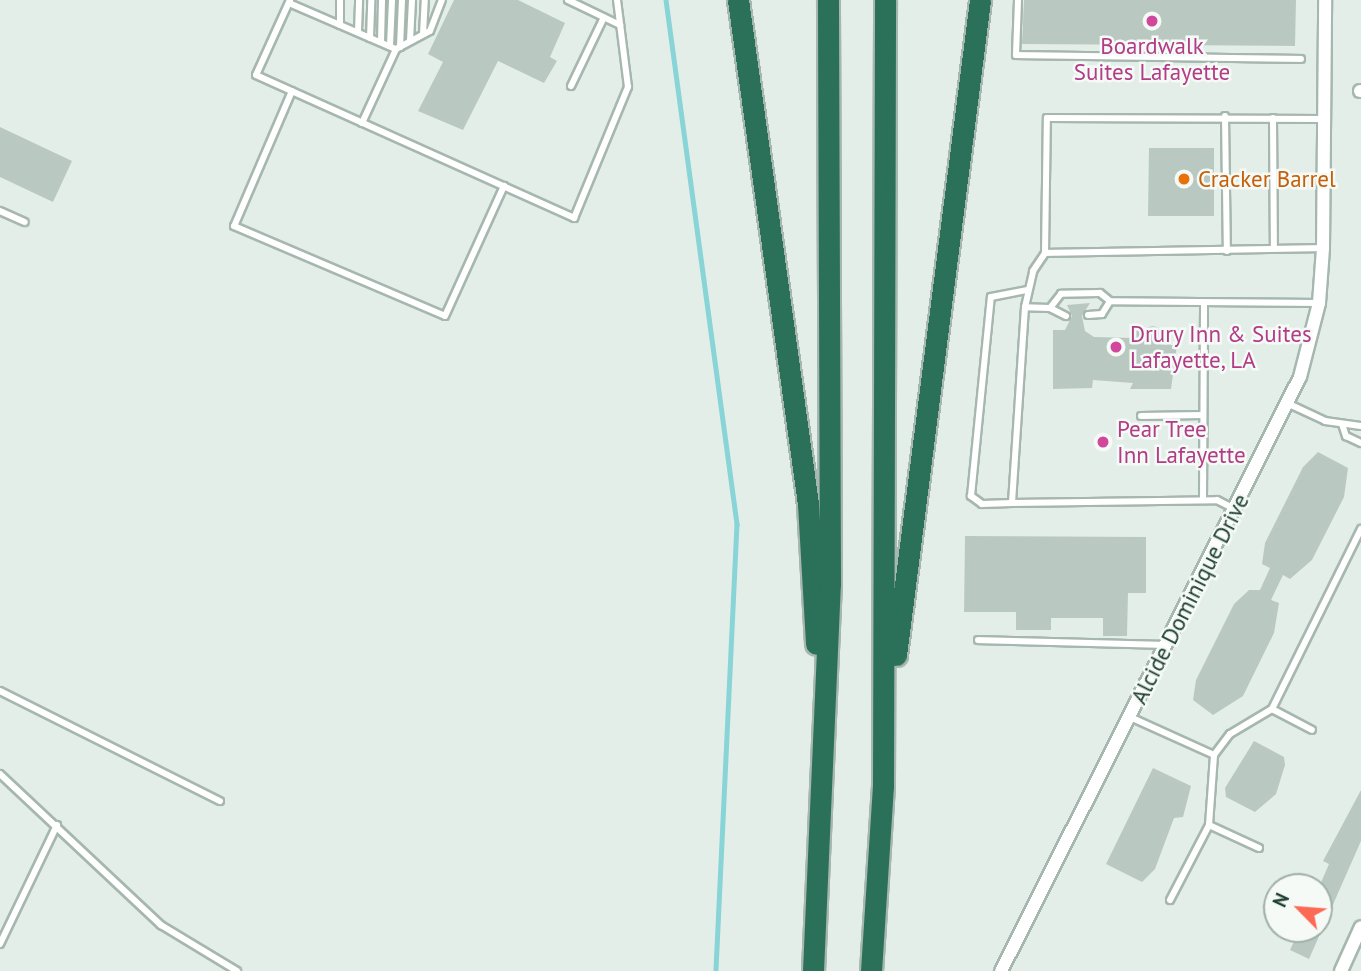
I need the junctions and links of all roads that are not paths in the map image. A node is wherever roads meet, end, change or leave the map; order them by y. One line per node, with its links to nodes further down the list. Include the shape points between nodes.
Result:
1 (340, 0): 22 (lane)
2 (359, 0): 24 (lane)
3 (371, 0): 26 (lane)
4 (382, 0): 28 (lane)
5 (392, 0): 29 (lane)
6 (402, 0): 29 (lane)
7 (412, 0): 27 (lane)
8 (425, 0): 25 (lane)
9 (436, 0): 21 (lane)
10 (442, 0): 21 (lane)
11 (568, 0): 20 (lane)
12 (617, 0): 23 (lane)
13 (738, 0): 72 (highway, via 808,504)
14 (828, 0): 72 (highway, via 830,584)
15 (885, 0): 70 (highway)
16 (980, 0): 70 (highway, via 914,484)
17 (1018, 0): 30 (lane, via 1016,55)
18 (1325, 0): 35 (street, Alcide Dominique Drive)
19 (290, 1): 22 (lane); 32 (lane, via 256,75)
20 (604, 17): 23 (lane); 31 (lane)
21 (435, 18): 25 (lane)
22 (340, 25): 24 (lane)
23 (620, 25): 37 (lane, via 628,86 574,218)
24 (358, 32): 26 (lane)
25 (423, 34): 27 (lane)
26 (370, 38): 28 (lane)
27 (410, 41): 29 (lane)
28 (381, 43): 29 (lane)
29 (395, 47): 36 (lane)
30 (1301, 59)
31 (572, 86)
32 (292, 91): 36 (lane); 37 (lane, via 234,226 445,316)
33 (1225, 116): 34 (lane); 42 (lane); 43 (lane, via 1047,118)
34 (1273, 118): 35 (lane); 40 (lane)
35 (1325, 119): 41 (street, Alcide Dominique Drive)
36 (362, 123): 37 (lane)
37 (504, 186)
38 (0, 211): 39 (lane)
39 (24, 222)
40 (1274, 248): 41 (lane); 42 (lane)
41 (1323, 248): 47 (street, Alcide Dominique Drive)
42 (1227, 251): 43 (lane)
43 (1045, 253): 44 (lane)
44 (1026, 290): 48 (lane); 59 (lane, via 990,297 971,496 982,504)
45 (1110, 301): 46 (lane); 49 (lane, via 1100,293 1061,294); 50 (lane, via 1102,314)
46 (1203, 303): 47 (lane); 53 (lane)
47 (1319, 303): 52 (street, Alcide Dominique Drive)
48 (1025, 307): 49 (lane); 59 (lane)
49 (1050, 308): 51 (lane)
50 (1088, 315)
51 (1066, 316)
52 (1289, 404): 55 (lane); 60 (street, Alcide Dominique Drive)
53 (1203, 415): 54 (lane); 58 (lane)
54 (1141, 416)
55 (1342, 424): 56 (lane); 57 (lane, via 1346,436)
56 (1361, 426)
57 (1361, 443)
58 (1203, 500): 59 (lane); 60 (lane)
59 (1012, 503)
60 (1235, 509): 63 (street, Alcide Dominique Drive)
61 (1361, 529): 65 (lane)
62 (978, 640): 63 (lane)
63 (1166, 645): 66 (street, Alcide Dominique Drive)
64 (0, 691): 71 (lane)
65 (1272, 709): 67 (lane); 68 (lane, via 1230,734)
66 (1130, 717): 68 (lane); 82 (street, Alcide Dominique Drive)
67 (1312, 730)
68 (1214, 755): 74 (lane)
69 (0, 774): 73 (lane)
70 (883, 786): 81 (highway)
71 (220, 801)
72 (821, 814): 80 (highway)
73 (57, 825): 78 (lane); 79 (lane, via 161,925)
74 (1209, 825): 75 (lane); 76 (lane)
75 (1259, 848)
76 (1170, 900)
77 (1361, 927): 83 (street)
78 (0, 944)
79 (237, 971)
80 (813, 971)
81 (871, 971)
82 (1001, 971)
83 (1342, 971)

